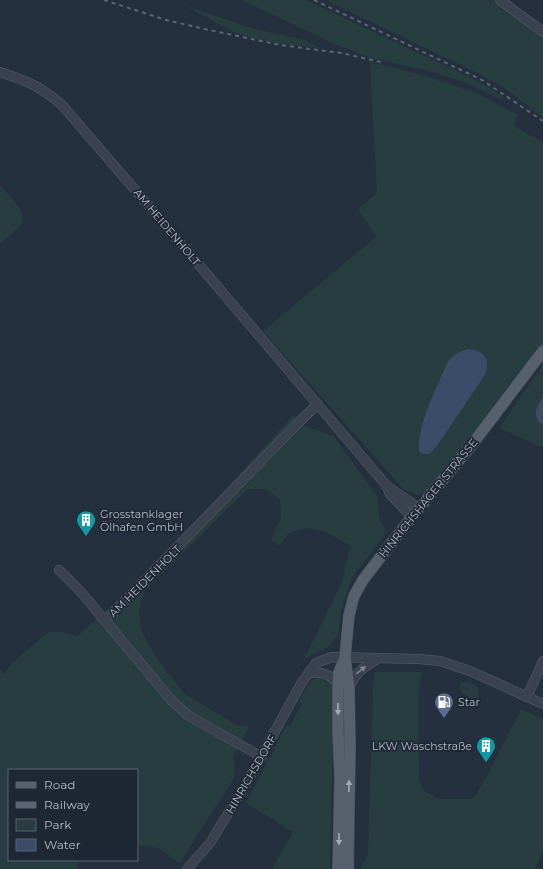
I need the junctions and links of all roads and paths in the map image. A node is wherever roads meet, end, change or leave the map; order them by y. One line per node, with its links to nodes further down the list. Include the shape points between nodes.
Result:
1 (500, 0): 2 (street)
2 (543, 32)
3 (0, 72): 5 (street, AM HEIDENHOLT, via 30,82 62,105)
4 (543, 351): 6 (main road, HINRICHSHÄGER STRASSE, via 471,446)
5 (318, 404): 6 (street, AM HEIDENHOLT, via 386,485); 8 (street, AM HEIDENHOLT)
6 (415, 512): 9 (main road, HINRICHSHÄGER STRASSE, via 363,580 354,596 349,614)
7 (61, 568): 8 (street)
8 (106, 620): 17 (street, via 181,710)
9 (345, 657): 10 (street, HINRICHSDORF); 12 (street, HINRICHSDORF, via 324,659 316,663); 13 (main road, HINRICHSHÄGER STRASSE, via 339,672); 14 (main road, HINRICHSHÄGER STRASSE)
10 (379, 658): 14 (street, one-way to 10, via 355,675); 15 (street, HINRICHSDORF, via 419,659 452,664)
11 (543, 661): 15 (street)
12 (308, 674): 13 (street, via 325,673); 17 (street, HINRICHSDORF)
13 (338, 684): 19 (main road, HINRICHSHÄGER STRASSE, one-way to 19)
14 (349, 688): 20 (main road, HINRICHSHÄGER STRASSE, one-way to 14)
15 (527, 697): 16 (street, HINRICHSDORF)
16 (543, 704)
17 (262, 757): 18 (street, HINRICHSDORF, via 210,843)
18 (187, 869)
19 (338, 869)
20 (348, 869)

